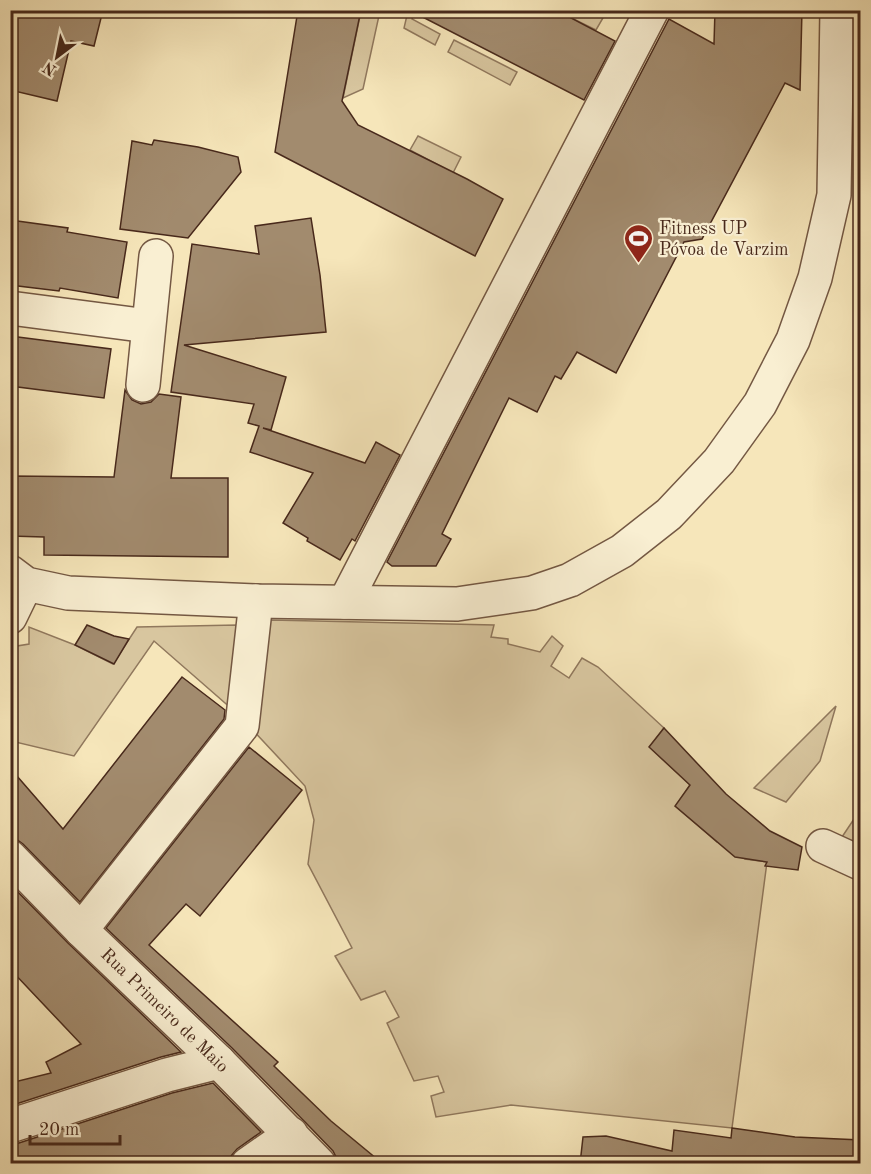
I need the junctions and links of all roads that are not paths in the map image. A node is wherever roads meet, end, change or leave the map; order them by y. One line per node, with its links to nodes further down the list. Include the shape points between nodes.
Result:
1 (652, 10): 9 (street)
2 (837, 10): 9 (street, via 834,195 815,278 793,340 760,404 719,461 669,514 641,537 570,580 532,593 458,604)
3 (156, 256): 5 (street)
4 (10, 308): 5 (street)
5 (148, 326): 6 (street)
6 (142, 385)
7 (18, 578): 8 (street, via 68,593); 10 (street)
8 (256, 601): 9 (street); 14 (street, via 242,726)
9 (345, 602)
10 (10, 617)
11 (823, 846): 13 (street)
12 (10, 857): 14 (street, Rua Primeiro de Maio)
13 (861, 863)
14 (81, 930): 15 (street, Rua Primeiro de Maio)
15 (219, 1062): 16 (street); 17 (street, Rua Primeiro de Maio)
16 (10, 1126)
17 (291, 1134): 18 (street); 19 (street, Rua Primeiro de Maio)
18 (248, 1164)
19 (319, 1164)

